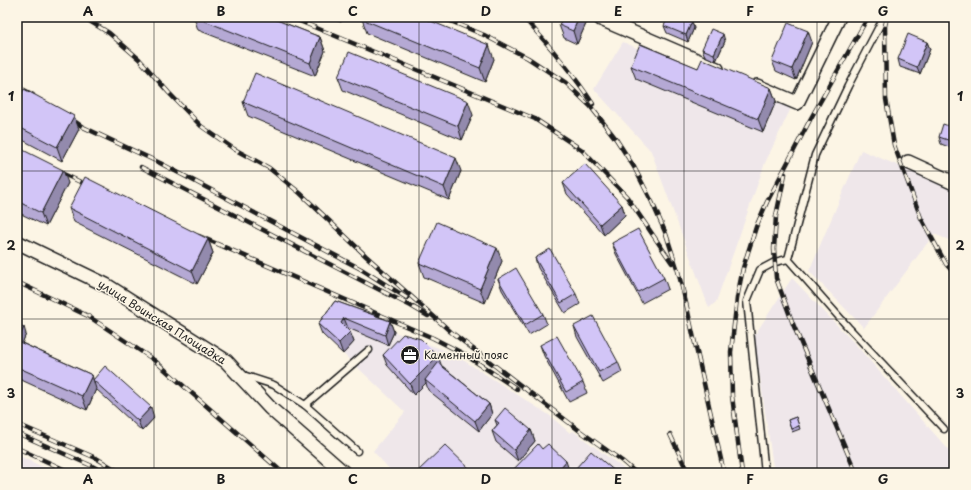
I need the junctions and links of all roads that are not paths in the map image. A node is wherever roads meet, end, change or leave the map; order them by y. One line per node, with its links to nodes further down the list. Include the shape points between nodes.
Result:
1 (838, 17): 5 (street, via 797,103)
2 (884, 17): 9 (lane, via 815,155)
3 (602, 18): 4 (street)
4 (732, 75)
5 (746, 81)
6 (908, 162): 7 (street)
7 (954, 183)
8 (17, 242): 11 (street, улица Воинская Площадка, via 106,284 226,361)
9 (788, 259): 13 (lane); 16 (lane, via 760,270 747,301)
10 (369, 350): 12 (lane)
11 (240, 374): 12 (lane, via 274,384); 15 (street, улица Воинская Площадка, via 270,408)
12 (305, 405): 14 (lane)
13 (944, 429)
14 (357, 451)
15 (344, 473)
16 (765, 473)

